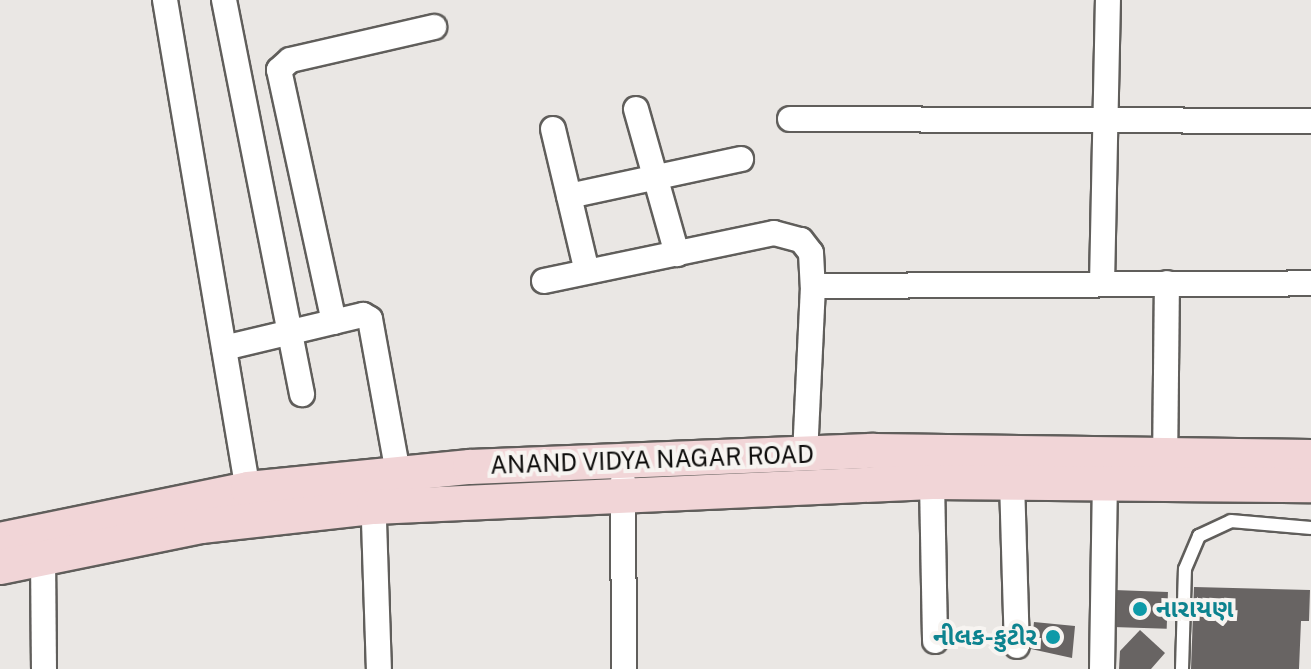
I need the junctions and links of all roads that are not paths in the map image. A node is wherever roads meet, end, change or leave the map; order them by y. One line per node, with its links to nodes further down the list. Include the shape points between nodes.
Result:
1 (165, 0): 22 (street)
2 (224, 0): 21 (street)
3 (1108, 0): 7 (street)
4 (434, 27): 20 (street, via 290,60 279,70)
5 (636, 109): 11 (street)
6 (790, 119): 7 (street)
7 (1106, 120): 8 (street); 18 (street)
8 (1311, 121)
9 (553, 129): 12 (street)
10 (741, 159): 11 (street)
11 (655, 178): 12 (street); 13 (street)
12 (569, 196): 14 (street)
13 (677, 254): 14 (street); 19 (street, via 774,233 789,235 811,253)
14 (586, 268): 15 (street)
15 (544, 281)
16 (1167, 283): 17 (street); 18 (street); 27 (street)
17 (1311, 283)
18 (1102, 284): 19 (street)
19 (813, 286): 24 (street)
20 (334, 322): 21 (street); 31 (street, via 363,315 373,325)
21 (290, 336): 22 (street); 23 (street)
22 (224, 348): 33 (street)
23 (302, 394)
24 (805, 454): 26 (main road, ANAND VIDYA NAGAR ROAD); 27 (main road, ANAND VIDYA NAGAR ROAD)
25 (1311, 457): 27 (main road, ANAND VIDYA NAGAR ROAD)
26 (623, 463): 31 (main road, ANAND VIDYA NAGAR ROAD); 34 (street)
27 (1165, 468): 29 (main road, ANAND VIDYA NAGAR ROAD); 32 (main road, ANAND VIDYA NAGAR ROAD)
28 (1012, 481): 29 (main road, ANAND VIDYA NAGAR ROAD); 30 (main road, ANAND VIDYA NAGAR ROAD); 40 (street)
29 (1105, 481): 44 (street)
30 (932, 482): 34 (main road, ANAND VIDYA NAGAR ROAD); 39 (street)
31 (381, 485): 33 (main road, ANAND VIDYA NAGAR ROAD); 34 (main road, ANAND VIDYA NAGAR ROAD); 37 (main road, ANAND VIDYA NAGAR ROAD); 42 (street)
32 (1311, 485)
33 (248, 489): 36 (main road, ANAND VIDYA NAGAR ROAD)
34 (623, 498): 43 (street)
35 (1311, 528): 45 (lane, via 1231,521 1199,536 1185,569)
36 (0, 540)
37 (43, 556): 38 (main road, ANAND VIDYA NAGAR ROAD); 41 (street)
38 (0, 567)
39 (935, 641)
40 (1017, 646)
41 (44, 669)
42 (379, 669)
43 (624, 669)
44 (1102, 669)
45 (1182, 669)

